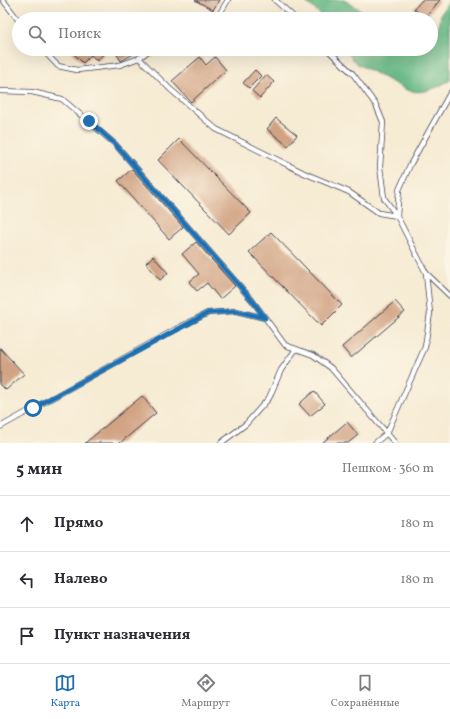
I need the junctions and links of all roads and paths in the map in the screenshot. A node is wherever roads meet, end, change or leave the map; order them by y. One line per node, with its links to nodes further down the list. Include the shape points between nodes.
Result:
1 (3, 0): 4 (lane)
2 (228, 0): 5 (lane)
3 (275, 0): 6 (lane)
4 (12, 12)
5 (221, 12)
6 (288, 12)
7 (49, 56): 10 (lane, via 58,66 77,70 120,65)
8 (142, 56): 10 (lane)
9 (334, 56): 13 (lane, via 353,74 376,105 382,122 380,167 384,198)
10 (139, 58): 13 (lane, via 216,129 304,173 349,192 379,213)
11 (0, 91): 16 (lane, via 32,92 62,99 89,121 115,144)
12 (450, 93): 13 (lane, via 399,190)
13 (397, 216): 14 (lane)
14 (426, 272): 15 (lane); 19 (lane, via 430,313 425,347)
15 (450, 296)
16 (265, 318): 17 (lane, via 285,345); 18 (lane, via 236,311 208,313)
17 (296, 349): 19 (lane, via 313,354 331,368); 20 (lane, via 281,370 269,398 246,424)
18 (0, 427)
19 (387, 433): 21 (lane); 22 (lane)
20 (221, 443)
21 (375, 443)
22 (395, 443)

